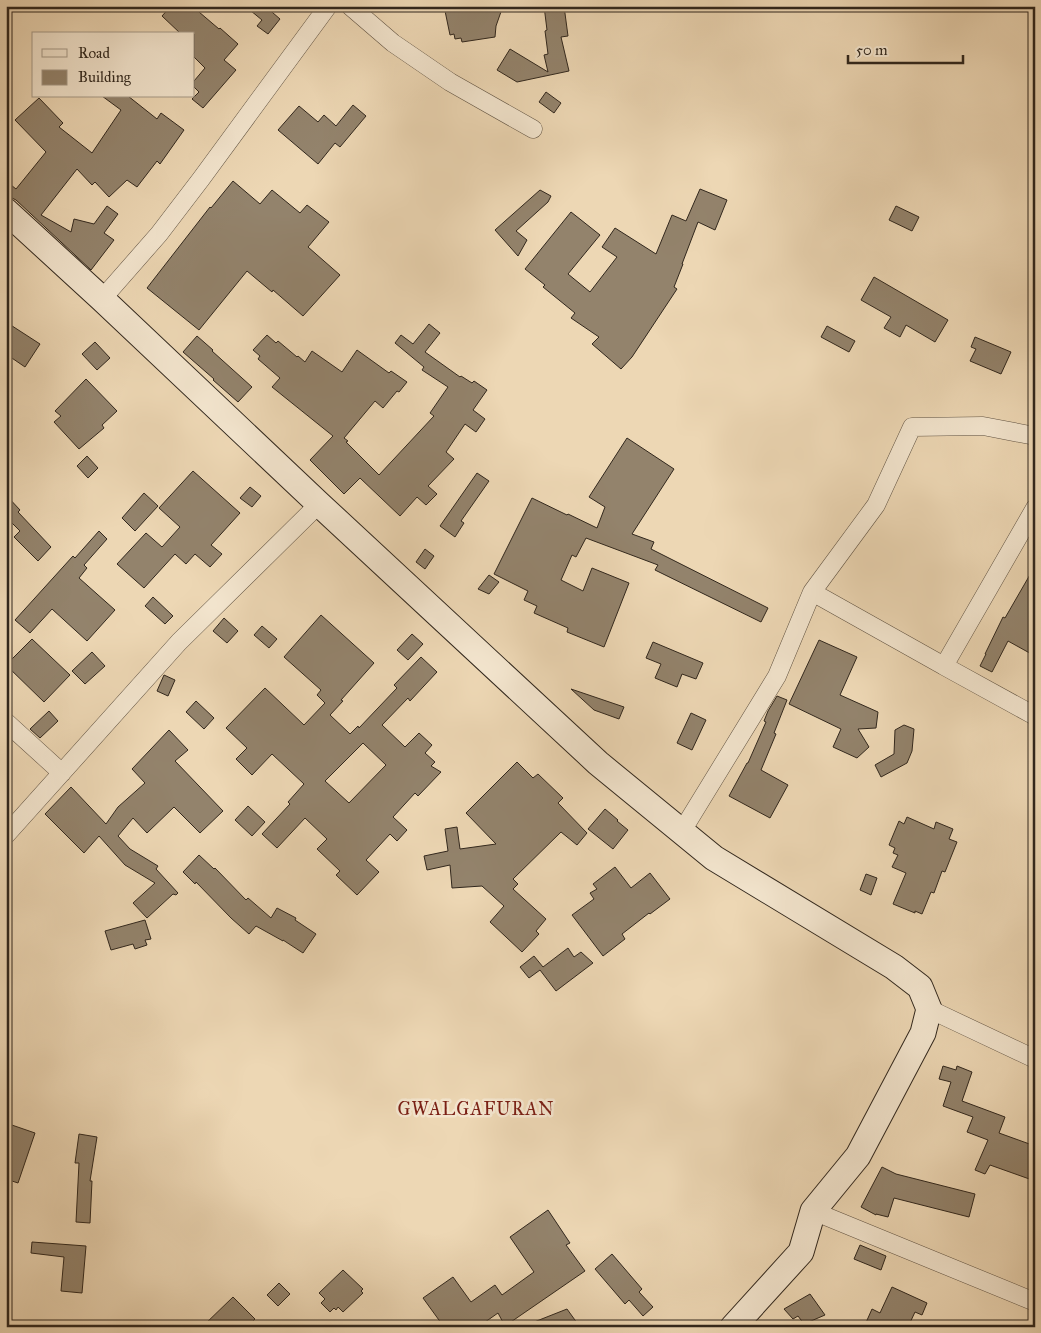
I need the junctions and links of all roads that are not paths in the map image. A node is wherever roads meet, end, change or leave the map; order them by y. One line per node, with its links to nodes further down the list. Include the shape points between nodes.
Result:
1 (328, 6): 5 (street, via 159,234)
2 (350, 6): 3 (street, via 393,42 450,82)
3 (533, 130)
4 (6, 211): 5 (street)
5 (102, 298): 7 (street)
6 (1035, 436): 9 (street, via 983,426 912,427 876,505)
7 (319, 504): 13 (street, via 179,642); 14 (street, via 598,763)
8 (1035, 508): 10 (street)
9 (812, 592): 10 (street); 14 (street, via 776,676)
10 (944, 666): 11 (street)
11 (1035, 716)
12 (6, 722): 13 (street)
13 (62, 773): 15 (street)
14 (682, 831): 16 (street, via 714,858 894,967 920,987)
15 (6, 835)
16 (929, 1009): 17 (street); 18 (street, via 923,1032 858,1156)
17 (1035, 1059)
18 (813, 1211): 19 (street); 20 (street, via 802,1252)
19 (1035, 1302)
20 (733, 1327)

